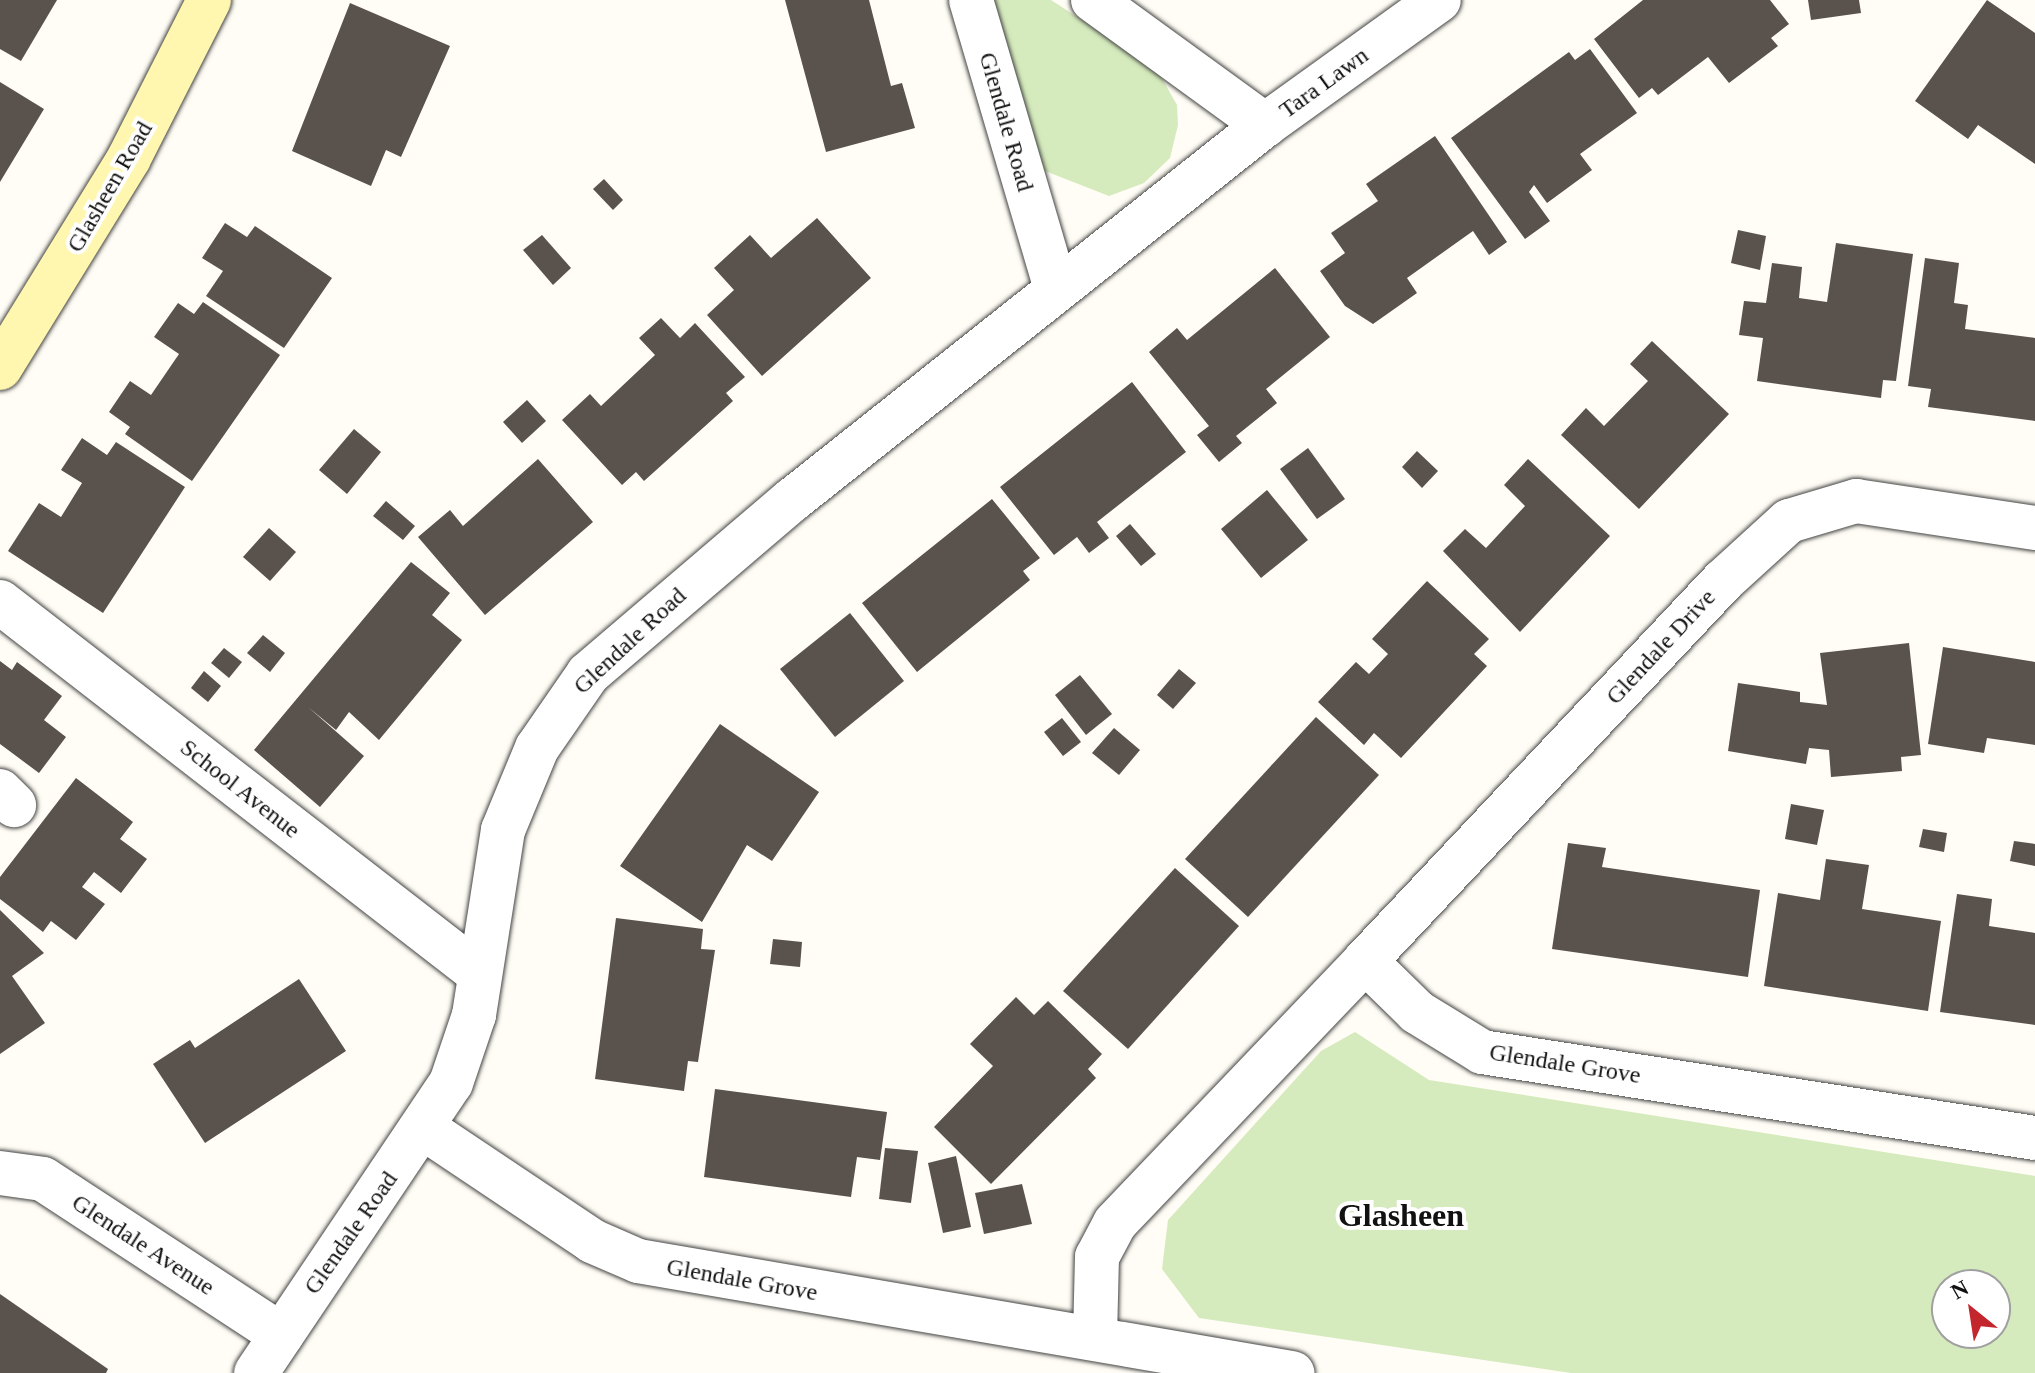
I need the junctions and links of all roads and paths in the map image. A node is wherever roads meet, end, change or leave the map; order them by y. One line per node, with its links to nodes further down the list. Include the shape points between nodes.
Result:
1 (209, 0): 7 (main road, Glasheen Road, via 129,158)
2 (971, 0): 6 (street, Glendale Road)
3 (1093, 0): 5 (street, Tara Lawn)
4 (1439, 0): 5 (street, Tara Lawn)
5 (1265, 125): 6 (street, Glendale Road)
6 (1056, 289): 11 (street, Glendale Road, via 588,674 517,789 503,830)
7 (0, 368)
8 (2035, 528): 10 (street, Glendale Drive, via 1856,501 1789,521 1723,581)
9 (0, 602): 11 (street, School Avenue)
10 (1365, 961): 13 (street, Glendale Grove, via 1427,1020 1482,1052); 16 (street, via 1115,1223 1097,1257)
11 (480, 974): 12 (street, Glendale Road, via 467,1044)
12 (425, 1129): 15 (street, Glendale Road); 16 (street, Glendale Grove, via 592,1241 638,1261)
13 (2035, 1138)
14 (0, 1173): 15 (street, Glendale Avenue, via 43,1179)
15 (281, 1335): 17 (street, Glendale Road)
16 (1095, 1338): 18 (street, Glendale Grove)
17 (256, 1373)
18 (1292, 1373)

